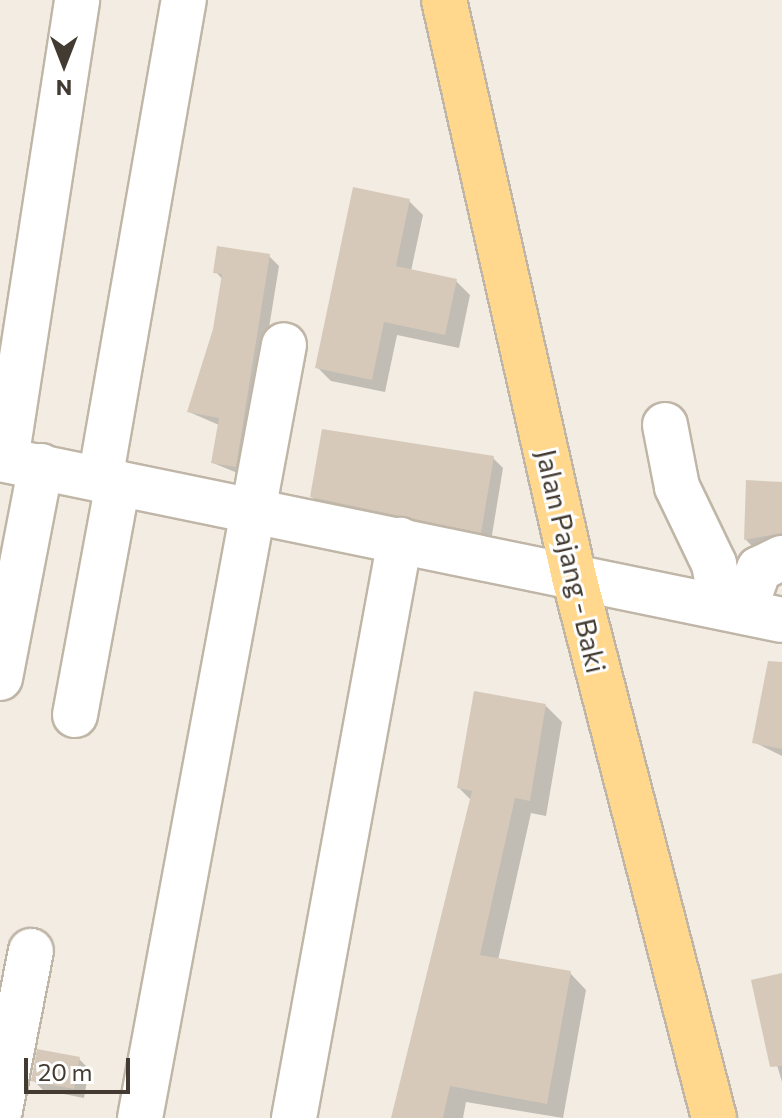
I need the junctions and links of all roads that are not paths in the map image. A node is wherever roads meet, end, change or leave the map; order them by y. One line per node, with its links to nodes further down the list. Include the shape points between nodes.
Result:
1 (77, 0): 6 (street)
2 (184, 0): 7 (street)
3 (444, 0): 11 (main road, Jalan Pajang - Baki)
4 (284, 345): 8 (street)
5 (665, 425): 12 (street, via 677,487 714,564)
6 (16, 462): 7 (street); 13 (street)
7 (109, 482): 8 (street); 14 (street)
8 (258, 512): 9 (street); 17 (street)
9 (400, 540): 11 (street); 18 (street)
10 (782, 558): 12 (street, via 759,569)
11 (574, 577): 12 (street); 19 (main road, Jalan Pajang - Baki)
12 (749, 612)
13 (0, 678)
14 (75, 715)
15 (31, 951): 16 (street)
16 (0, 1110)
17 (140, 1118)
18 (294, 1118)
19 (714, 1118)

